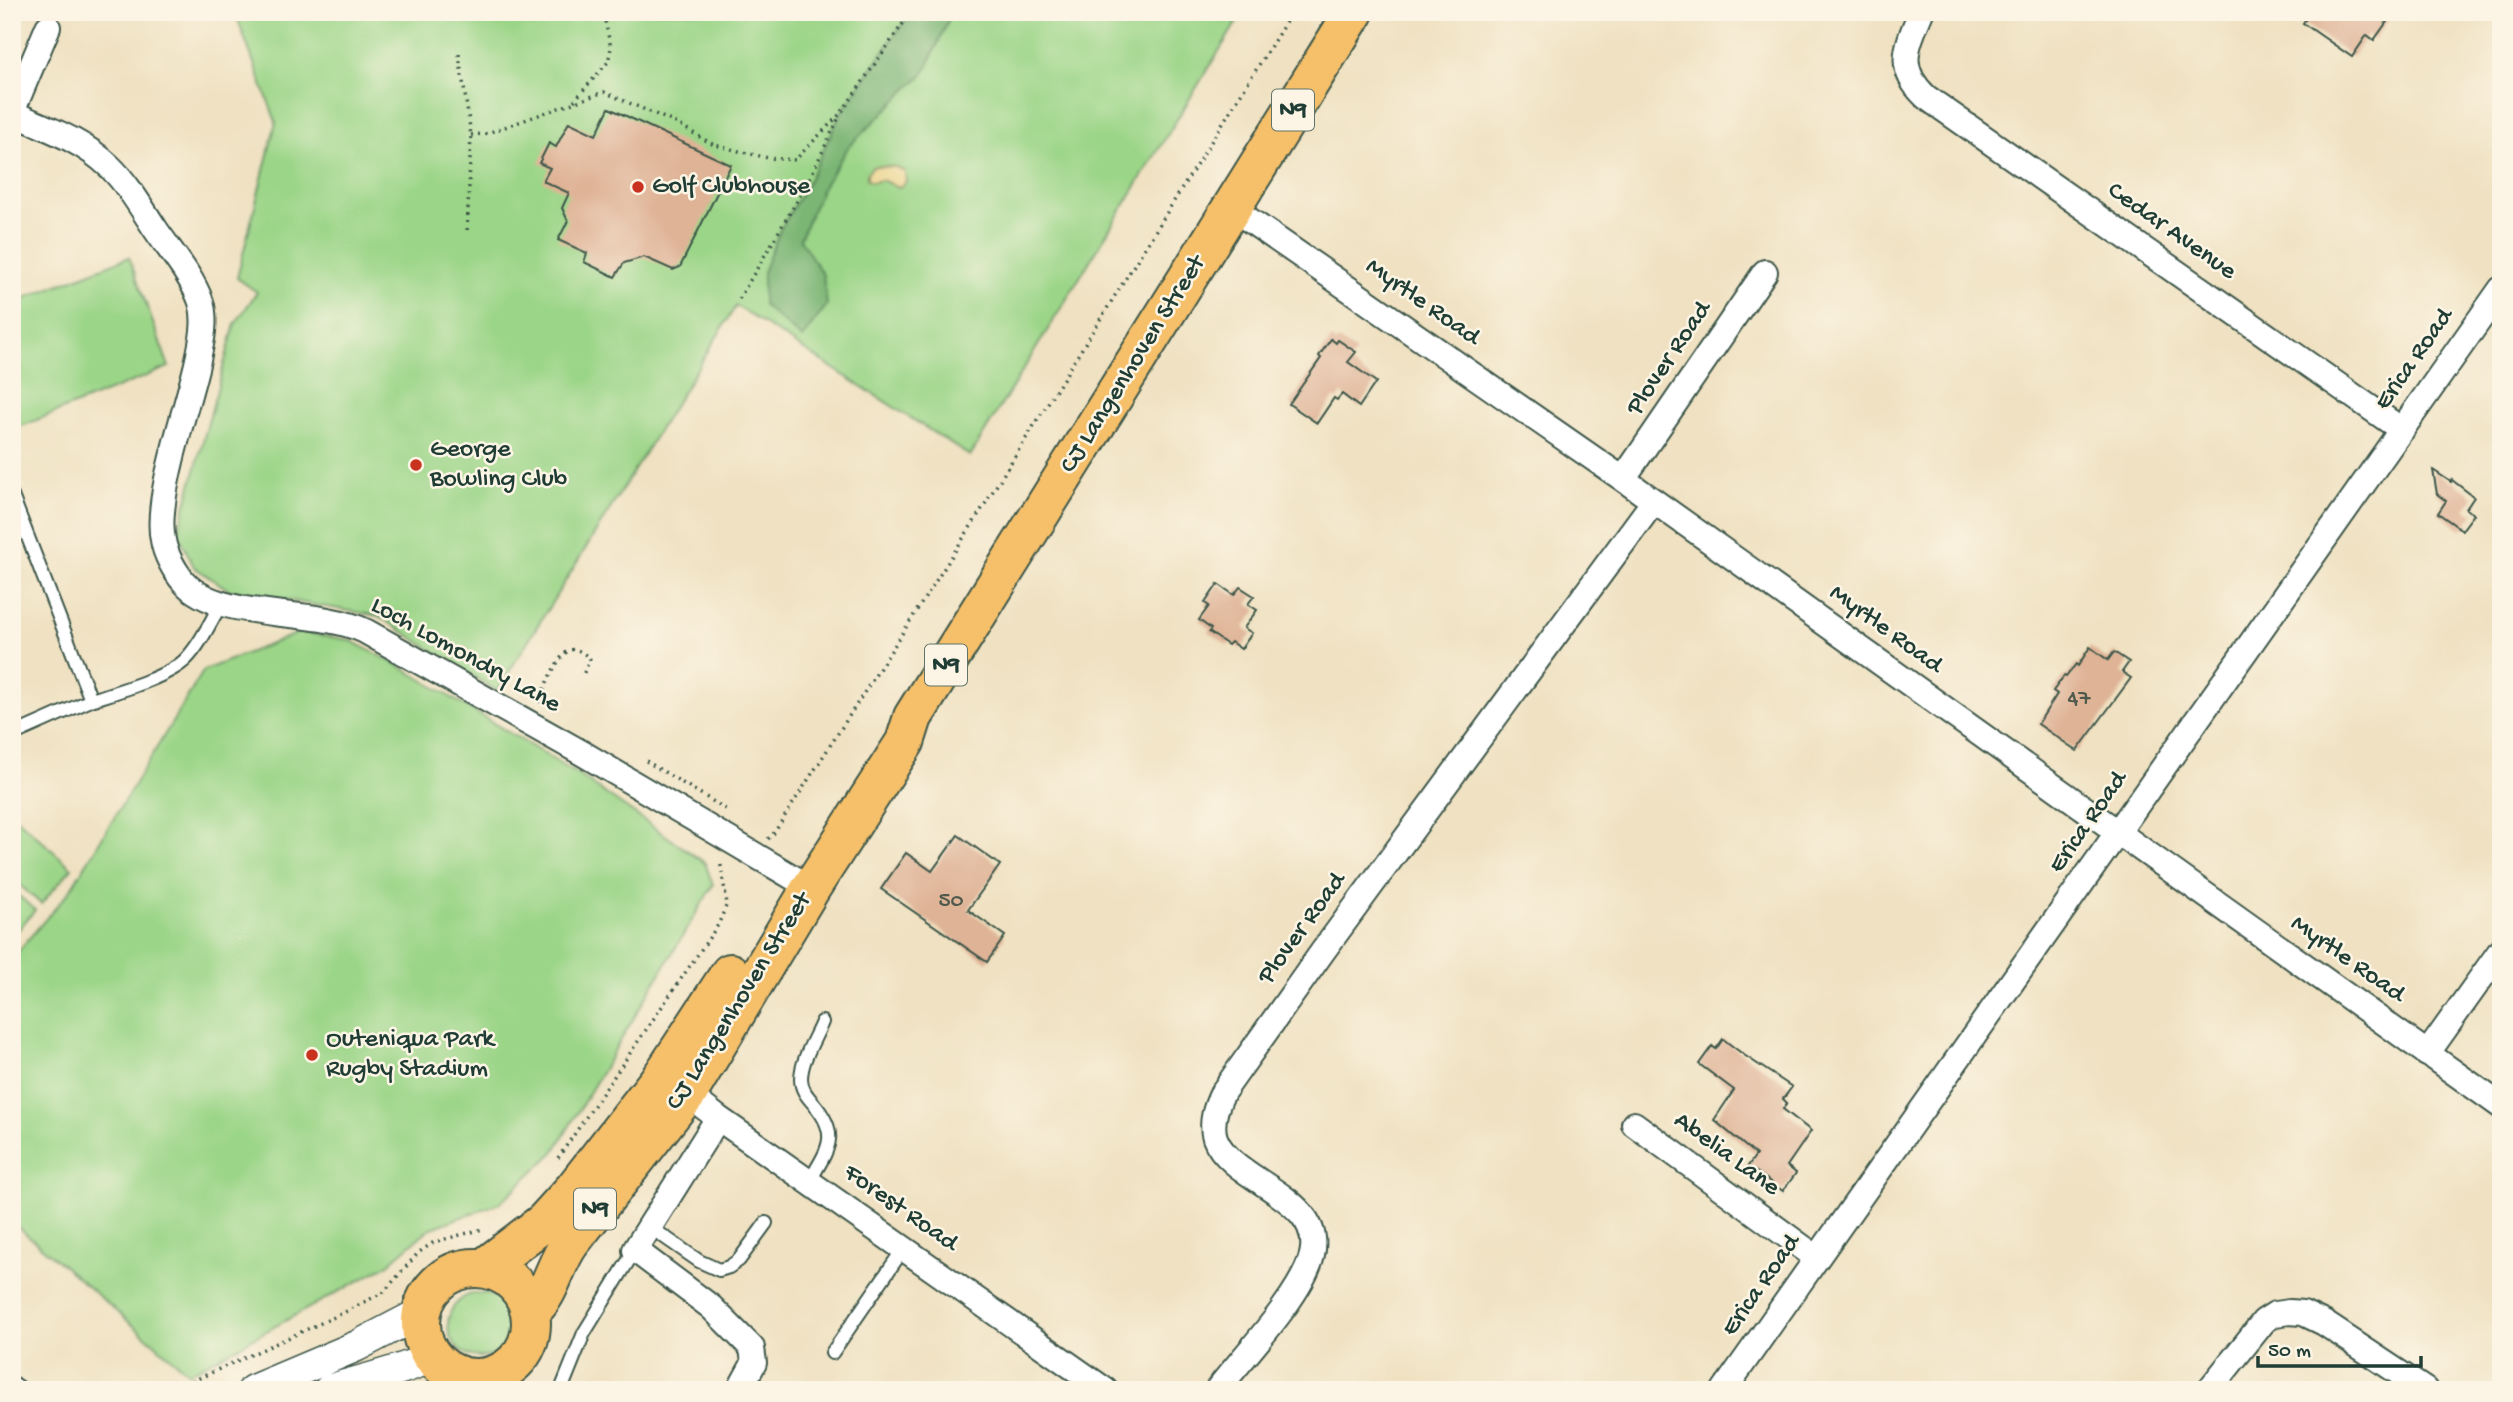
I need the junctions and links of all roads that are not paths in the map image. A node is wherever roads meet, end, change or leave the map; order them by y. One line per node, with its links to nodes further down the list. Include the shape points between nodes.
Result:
1 (1354, 12): 5 (highway, CJ Langenhoven Street / N9)
2 (1922, 12): 8 (street, Cedar Avenue, via 1906,64 1909,77 1926,97)
3 (48, 27): 4 (street)
4 (12, 113): 12 (street, Loch Lomondry Lane, via 77,142 110,166 201,303 202,340 164,499 163,540 185,583)
5 (1233, 208): 9 (street, Myrtle Road); 16 (highway, CJ Langenhoven Street / N9, via 913,717 899,724 854,785)
6 (1765, 272): 9 (street, Plover Road)
7 (2497, 304): 8 (street, Erica Road)
8 (2402, 430): 15 (street, Erica Road)
9 (1623, 479): 11 (street, Myrtle Road)
10 (12, 496): 13 (lane)
11 (1654, 501): 15 (street, Myrtle Road); 43 (street, Plover Road, via 1223,1092 1213,1118 1214,1137 1232,1161 1298,1210 1313,1238 1313,1252 1297,1288)
12 (221, 604): 13 (lane, via 183,662); 16 (street, Loch Lomondry Lane, via 355,626)
13 (91, 700): 14 (lane)
14 (12, 735)
15 (2118, 834): 19 (street, Myrtle Road); 29 (street, Erica Road)
16 (802, 882): 20 (highway, CJ Langenhoven Street / N9)
17 (2501, 950): 19 (street)
18 (822, 1022): 24 (lane, via 801,1080 807,1097 824,1115 830,1138)
19 (2427, 1054): 21 (street, Myrtle Road)
20 (675, 1084): 22 (street, Forest Road); 30 (highway, CJ Langenhoven Street / N9, via 535,1230); 31 (highway, CJ Langenhoven Street / N9, via 569,1243 540,1303)
21 (2501, 1106)
22 (718, 1118): 24 (street, Forest Road); 26 (street)
23 (1634, 1124): 29 (street, Abelia Lane)
24 (810, 1182): 27 (street, Forest Road)
25 (766, 1223): 26 (lane, via 739,1260 719,1270)
26 (650, 1227): 28 (street)
27 (904, 1248): 33 (lane); 42 (street, Forest Road)
28 (635, 1250): 40 (lane, via 584,1332); 41 (street, via 711,1307 752,1348 754,1363)
29 (1817, 1258): 44 (street, Erica Road)
30 (484, 1268): 31 (highway, via 514,1283); 32 (highway, N9, via 464,1269 445,1278 430,1292)
31 (531, 1311): 36 (highway, N9, via 531,1332 518,1360)
32 (422, 1312): 34 (highway, via 422,1335); 38 (street, via 357,1346)
33 (832, 1353)
34 (432, 1357): 36 (highway, N9, via 444,1368); 39 (street)
35 (12, 1382): 37 (lane)
36 (486, 1382)
37 (23, 1390)
38 (253, 1390)
39 (329, 1390)
40 (561, 1390)
41 (739, 1390)
42 (1105, 1390)
43 (1217, 1390)
44 (1724, 1390)
45 (2209, 1390): 46 (street, via 2264,1321 2289,1312 2324,1323)
46 (2426, 1390)

